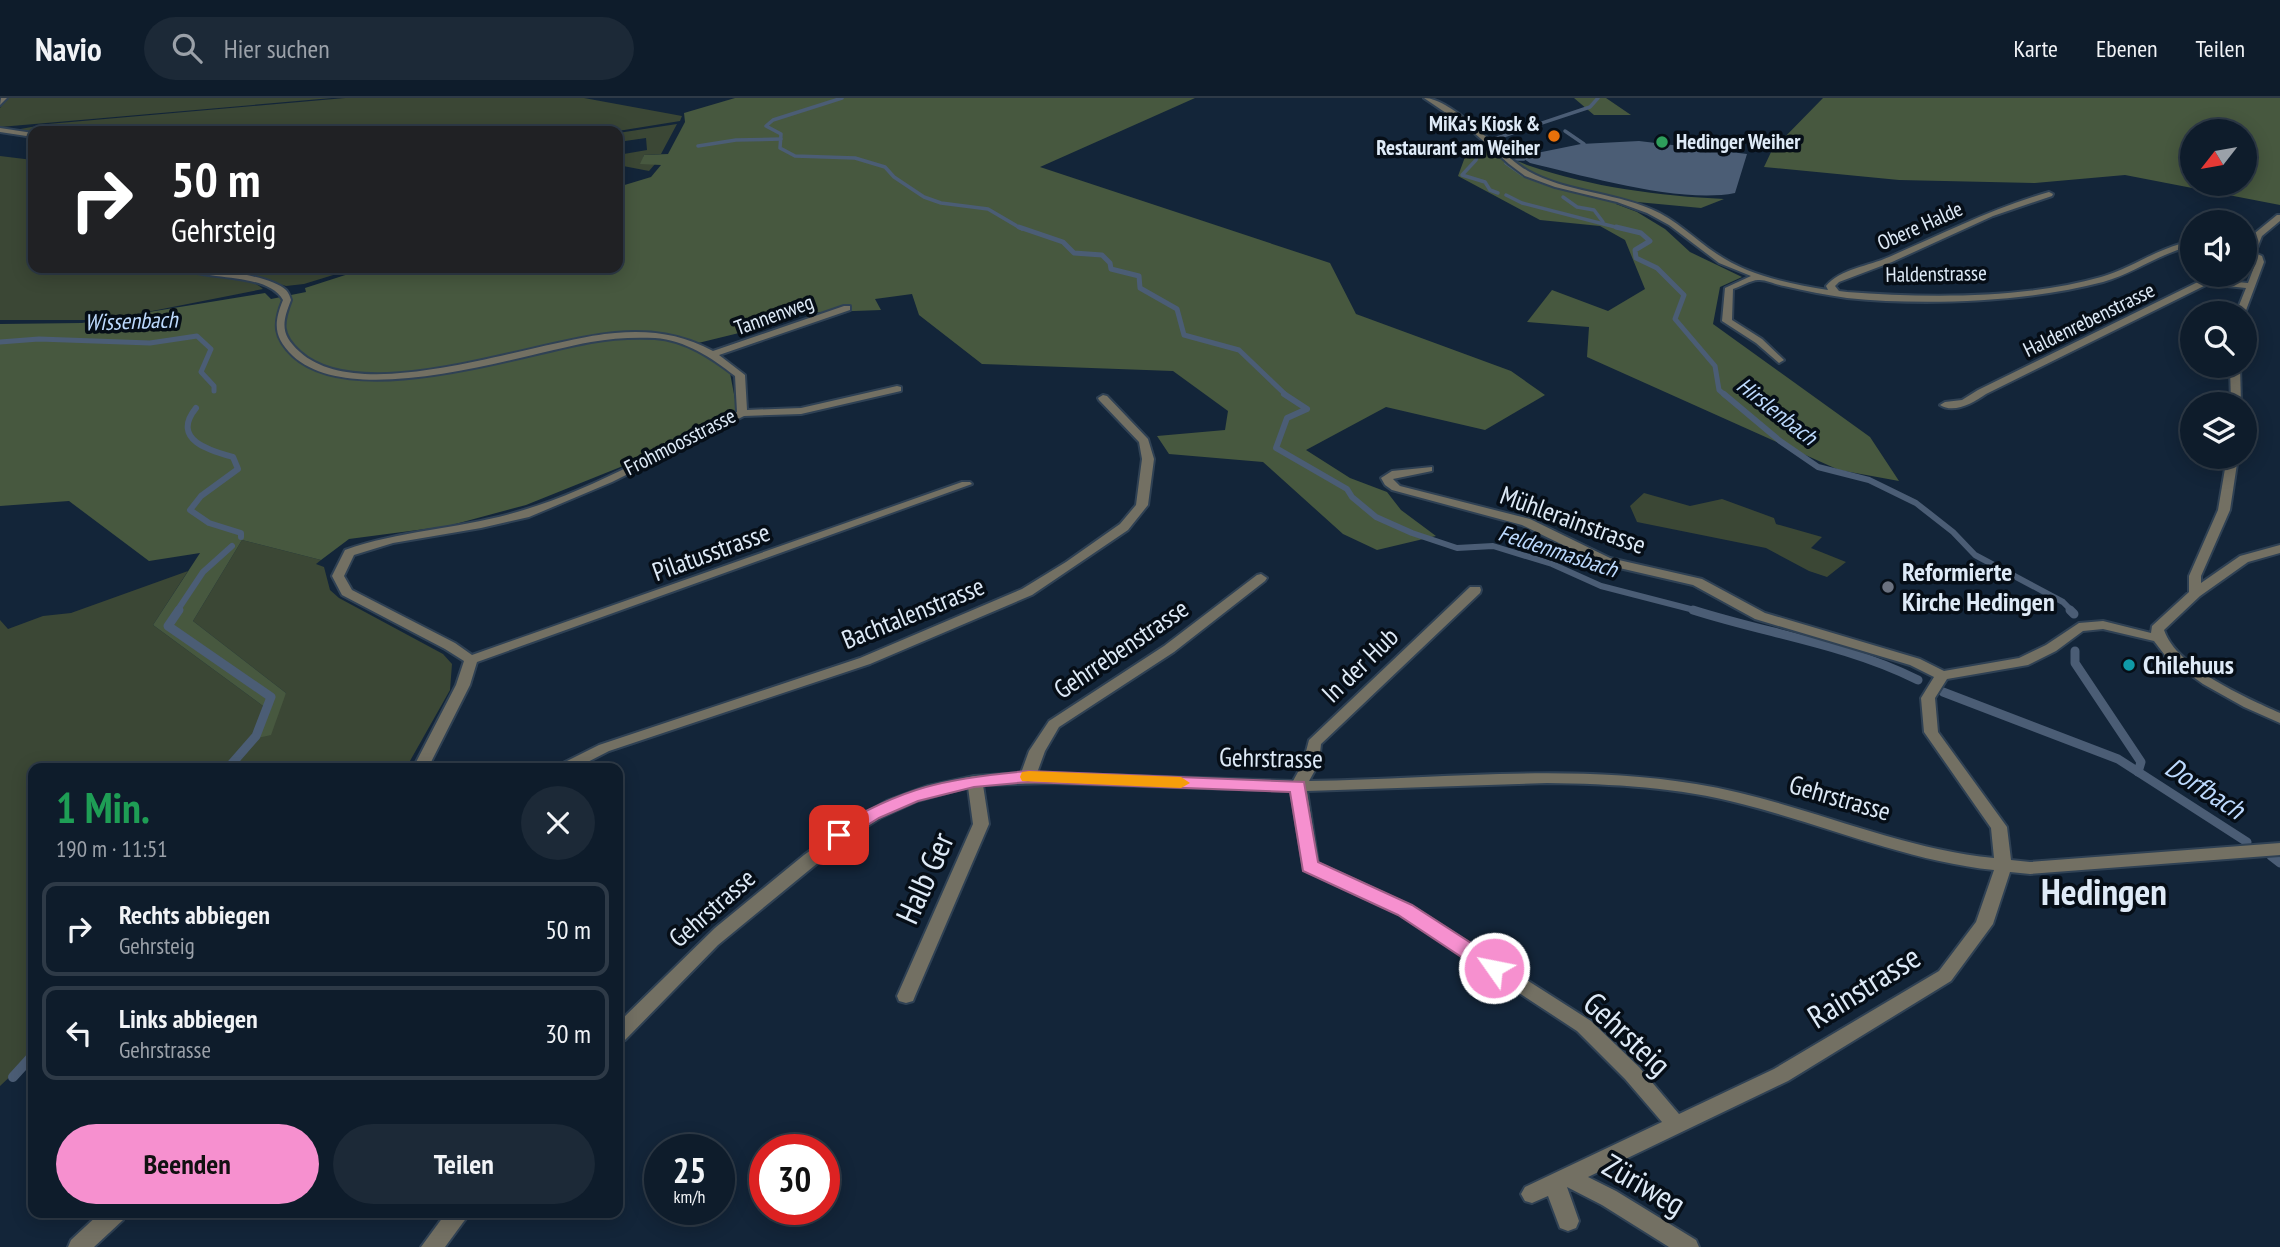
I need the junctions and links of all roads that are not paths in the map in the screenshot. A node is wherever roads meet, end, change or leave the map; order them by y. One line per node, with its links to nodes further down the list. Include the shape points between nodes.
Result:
1 (4, 98): 3 (street)
2 (1427, 98): 11 (street, Haldenstrasse, via 1466,122 1504,159 1529,174 1647,209 1671,222 1708,254)
3 (0, 103)
4 (0, 130): 5 (street)
5 (28, 134)
6 (2049, 194): 13 (street, Obere Halde, via 1990,214 1836,280 1830,286)
7 (2280, 217): 8 (street)
8 (2257, 236)
9 (2180, 245): 13 (street, Haldenstrasse, via 2119,274 2049,290 1916,298)
10 (220, 273): 15 (street, Frohmoosstrasse, via 247,277 282,291 287,300 278,321 279,334 311,366 330,373 404,375 621,335 660,335)
11 (1757, 277): 13 (street, Haldenstrasse); 16 (street, via 1729,288 1727,321)
12 (2194, 287): 19 (street, Haldenrebenstrasse, via 1965,403)
13 (1835, 292)
14 (847, 308): 15 (street, Tannenweg)
15 (714, 354): 20 (street, Frohmoosstrasse, via 740,375)
16 (1779, 360)
17 (897, 389): 20 (street, via 800,411)
18 (1103, 398): 33 (street, Bachtalenstrasse, via 1144,441 1148,459 1142,505 1124,527 1070,565 1027,592 864,661 604,748)
19 (1945, 405)
20 (742, 413): 29 (street, Frohmoosstrasse, via 637,466 526,513 484,526 373,542 349,553 338,576 347,592)
21 (1428, 469): 30 (street, Mühlerainstrasse, via 1387,478 1396,488 1526,522 1606,561 1697,582 1760,616 1915,662)
22 (2230, 469): 27 (street, via 2224,510 2195,576)
23 (966, 484): 29 (street, Pilatusstrasse)
24 (2280, 549): 27 (street, via 2244,559)
25 (1261, 578): 34 (street, Gehrrebenstrasse, via 1169,649 1054,724)
26 (1475, 590): 36 (street, In der Hub, via 1314,743 1311,763)
27 (2195, 593): 28 (street, via 2157,629)
28 (2157, 638): 30 (street, via 2103,625 2079,626 2023,662); 31 (street, via 2168,651 2228,693)
29 (471, 660): 32 (street)
30 (1942, 676): 38 (street, via 1928,698 1931,732 1999,827)
31 (2280, 719)
32 (423, 763)
33 (574, 763)
34 (1028, 776): 35 (street, Gehrstrasse); 36 (street, Gehrstrasse)
35 (974, 781): 39 (street, Halb Ger, via 981,824); 40 (street, Gehrstrasse, via 911,797 839,835 704,948)
36 (1298, 786): 38 (street, Gehrstrasse, via 1553,777 1646,781 1751,801); 41 (street, Gehrsteig, via 1310,866 1405,910 1584,1026)
37 (2280, 849): 38 (street)
38 (2003, 867): 41 (street, Rainstrasse, via 1984,924 1940,980 1781,1075)
39 (905, 996)
40 (623, 1030)
41 (1677, 1126): 42 (street, Rainstrasse)
42 (1561, 1181): 43 (street, Rainstrasse); 46 (street); 49 (street, Züriweg, via 1609,1198)
43 (1532, 1194)
44 (110, 1218): 47 (street)
45 (455, 1218): 48 (street)
46 (1569, 1221)
47 (79, 1247)
48 (432, 1247)
49 (1688, 1247)

